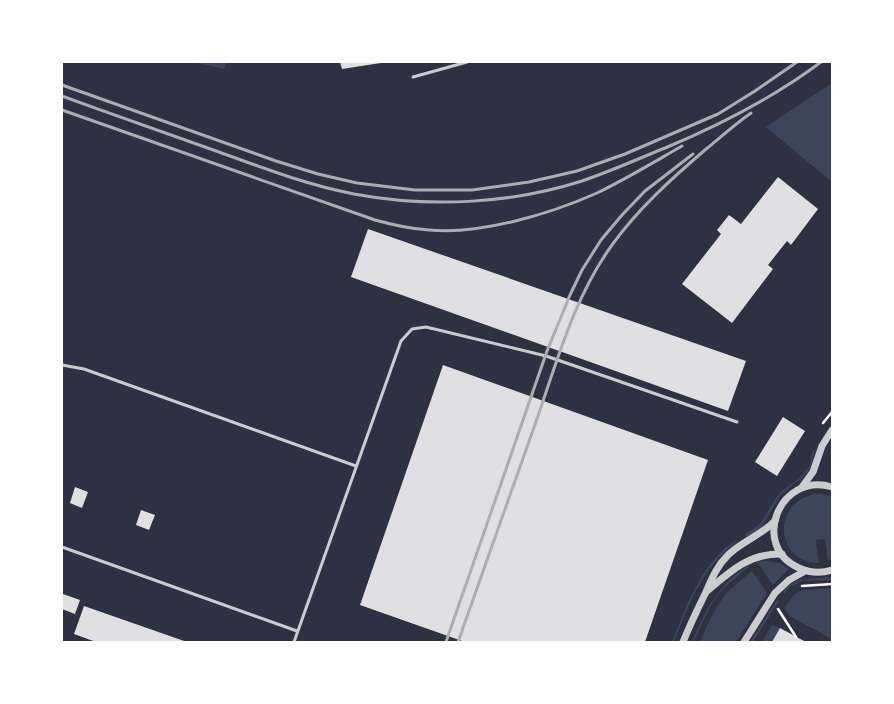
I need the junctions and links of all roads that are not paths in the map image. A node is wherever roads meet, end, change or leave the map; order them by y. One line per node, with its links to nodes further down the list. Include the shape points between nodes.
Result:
1 (467, 62): 2 (lane)
2 (413, 77)
3 (62, 365): 6 (lane, via 84,369)
4 (737, 422): 6 (lane, via 546,356 426,327 417,328 412,329 401,341)
5 (832, 430): 7 (street, via 822,446 813,472)
6 (356, 466): 15 (lane)
7 (802, 487): 8 (street, via 821,484); 9 (street, via 781,504)
8 (832, 487)
9 (774, 521): 11 (street, via 775,538); 14 (street, via 766,530 728,555 715,572)
10 (62, 547): 15 (lane)
11 (782, 554): 12 (street, via 789,562); 14 (street, via 765,554 750,559)
12 (805, 571): 13 (street); 18 (street, via 789,580 775,593)
13 (830, 572)
14 (705, 592): 17 (street)
15 (297, 631): 16 (lane)
16 (294, 642)
17 (683, 642)
18 (744, 642)

